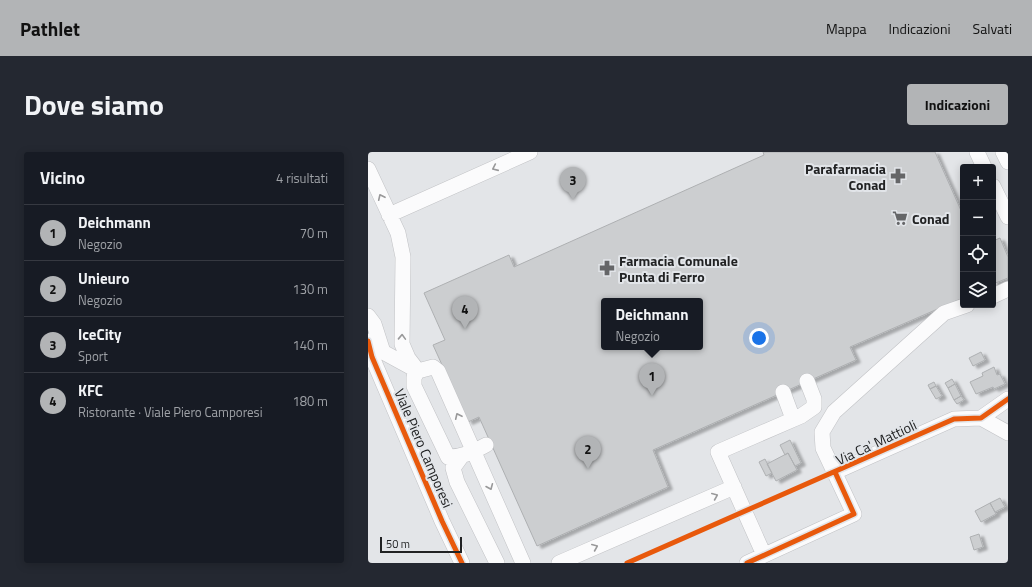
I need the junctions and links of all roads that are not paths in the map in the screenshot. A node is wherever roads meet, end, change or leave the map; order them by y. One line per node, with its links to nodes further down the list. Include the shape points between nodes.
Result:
1 (530, 152): 9 (street, one-way to 9)
2 (977, 152): 5 (street)
3 (1003, 152): 4 (street)
4 (1008, 162)
5 (983, 164)
6 (368, 169): 9 (street, one-way to 6)
7 (996, 192): 8 (street)
8 (1007, 213)
9 (389, 215): 15 (street, one-way to 9, via 402,344 403,257 398,233)
10 (1008, 289): 11 (street)
11 (996, 295)
12 (960, 307): 23 (street, via 944,313 834,412 822,432 823,448)
13 (368, 316): 15 (street, via 374,324 383,352)
14 (368, 341): 26 (street, Viale Piero Camporesi, via 372,357)
15 (418, 371): 22 (street, one-way to 15, via 438,371 433,367); 22 (street, via 414,377 414,386 448,457)
16 (807, 381): 20 (street, via 814,399 814,407)
17 (783, 392): 20 (street)
18 (1008, 399): 19 (street)
19 (981, 418): 21 (street); 23 (street, Via Ca' Mattioli, via 954,419)
20 (793, 419): 24 (street, via 718,452)
21 (1008, 433)
22 (474, 451): 27 (street, via 453,468 457,482); 28 (street, one-way to 28)
23 (835, 472): 25 (street, Via Ca' Mattioli, via 854,514)
24 (734, 487): 25 (street); 29 (street, one-way to 24)
25 (764, 555): 30 (street, Via Ca' Mattioli)
26 (462, 563)
27 (497, 563)
28 (523, 563)
29 (560, 563)
30 (747, 563)

